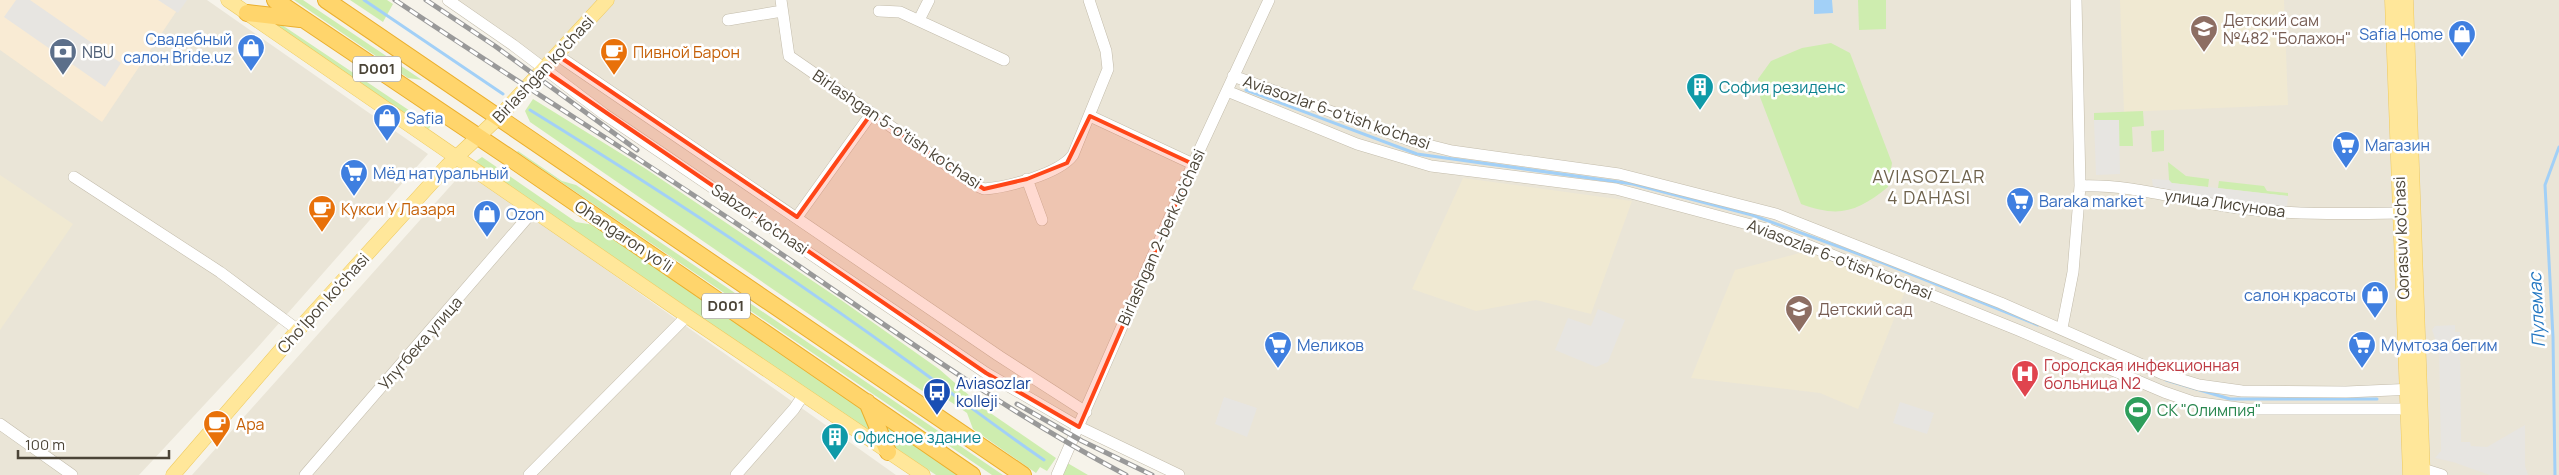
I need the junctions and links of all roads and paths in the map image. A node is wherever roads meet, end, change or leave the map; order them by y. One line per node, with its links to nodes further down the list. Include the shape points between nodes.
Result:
1 (228, 0): 14 (main road, Ohangaron yoʻli)
2 (275, 0): 15 (highway, Ohangaron yoʻli / D001)
3 (326, 0): 25 (highway, Ohangaron yoʻli / D001)
4 (448, 0): 20 (street, Sabzor ko'chasi)
5 (607, 0): 18 (main road, Birlashgan ko'chasi)
6 (930, 0): 17 (street)
7 (1089, 0): 24 (street, Birlashgan 5-o'tish ko'chasi, via 1108,63 1108,75)
8 (1270, 0): 21 (street, Birlashgan 2-berk ko'chasi)
9 (2076, 0): 32 (street)
10 (2392, 0): 35 (main road, Qorasuv ko'chasi)
11 (2406, 0): 45 (main road, Qorasuv ko'chasi)
12 (782, 6): 16 (street); 23 (street, Birlashgan 5-o'tish ko'chasi, via 788,56)
13 (878, 11): 17 (street, via 900,12)
14 (247, 13): 15 (highway); 28 (main road, Ohangaron yoʻli)
15 (303, 19): 26 (highway, Ohangaron yoʻli / D001)
16 (728, 20)
17 (919, 20): 19 (street)
18 (557, 55): 20 (main road, Birlashgan ko'chasi); 36 (street)
19 (1004, 60)
20 (544, 70): 25 (main road, Birlashgan ko'chasi); 43 (street, Sabzor ko'chasi, via 650,146)
21 (1233, 76): 22 (street, Birlashgan 2-berk ko'chasi); 27 (street, Aviasozlar 6-o'tish ko'chasi)
22 (1227, 91): 27 (street, Aviasozlar 6-o'tish ko'chasi, via 1357,144); 29 (street, Birlashgan 2-berk ko'chasi)
23 (871, 114): 31 (street, Birlashgan 5-o'tish ko'chasi, via 977,186 992,188); 36 (street)
24 (1090, 116): 29 (street); 31 (street, Birlashgan 5-o'tish ko'chasi, via 1067,163)
25 (499, 117): 26 (main road, Birlashgan ko'chasi); 61 (highway, Ohangaron yoʻli / D001)
26 (479, 137): 28 (main road, Cho'lpon ko'chasi); 47 (highway, Ohangaron yoʻli / D001)
27 (1409, 151): 34 (street, Aviasozlar 6-o'tish ko'chasi, via 1452,151 1619,174); 34 (street, Aviasozlar 6-o'tish ko'chasi, via 1431,166 1616,189)
28 (456, 157): 33 (main road, Ohangaron yoʻli); 42 (main road, Cho'lpon ko'chasi)
29 (1193, 164): 49 (street, Birlashgan 2-berk ko'chasi)
30 (74, 178): 42 (street, via 220,272)
31 (1027, 179): 37 (street)
32 (2080, 186): 35 (street, улица Лисунова, via 2110,184 2202,203 2267,211); 41 (street, via 2073,272)
33 (534, 210): 40 (main road, Ohangaron yoʻli); 56 (street, Улугбека улица)
34 (1744, 213): 38 (street, Aviasozlar 6-o'tish ko'chasi, via 1794,238); 38 (street, Aviasozlar 6-o'tish ko'chasi, via 1804,223)
35 (2400, 213): 45 (main road, Qorasuv ko'chasi)
36 (796, 217): 39 (street)
37 (1042, 220)
38 (1983, 304): 41 (street, Aviasozlar 6-o'tish ko'chasi); 44 (street, Aviasozlar 6-o'tish ko'chasi)
39 (938, 314): 43 (street); 49 (street)
40 (687, 316): 46 (main road, Ohangaron yoʻli); 57 (street)
41 (2062, 328): 44 (street, Aviasozlar 6-o'tish ko'chasi)
42 (298, 330): 55 (main road, Cho'lpon ko'chasi)
43 (926, 332): 51 (street, Sabzor ko'chasi, via 986,373)
44 (2074, 343): 45 (street, Aviasozlar 6-o'tish ko'chasi, via 2211,388 2346,392); 48 (street, Aviasozlar 6-o'tish ko'chasi, via 2164,392 2206,405 2246,409)
45 (2413, 389): 48 (main road, Qorasuv ko'chasi)
46 (804, 394): 52 (main road, Ohangaron yoʻli); 58 (street)
47 (867, 402): 52 (highway); 60 (highway, Ohangaron yoʻli / D001)
48 (2414, 409): 53 (main road, Qorasuv ko'chasi); 64 (main road, Qorasuv ko'chasi)
49 (1086, 412): 51 (street, Birlashgan 2-berk ko'chasi)
50 (0, 424): 54 (street)
51 (1079, 427): 62 (street, Birlashgan 2-berk ko'chasi); 63 (street, Sabzor ko'chasi)
52 (888, 452): 59 (main road, Ohangaron yoʻli)
53 (2423, 472): 65 (street)
54 (72, 475)
55 (173, 475)
56 (305, 475)
57 (529, 475)
58 (736, 475)
59 (923, 475)
60 (972, 475)
61 (1023, 475)
62 (1057, 475)
63 (1179, 475)
64 (2410, 475)
65 (2442, 475)

